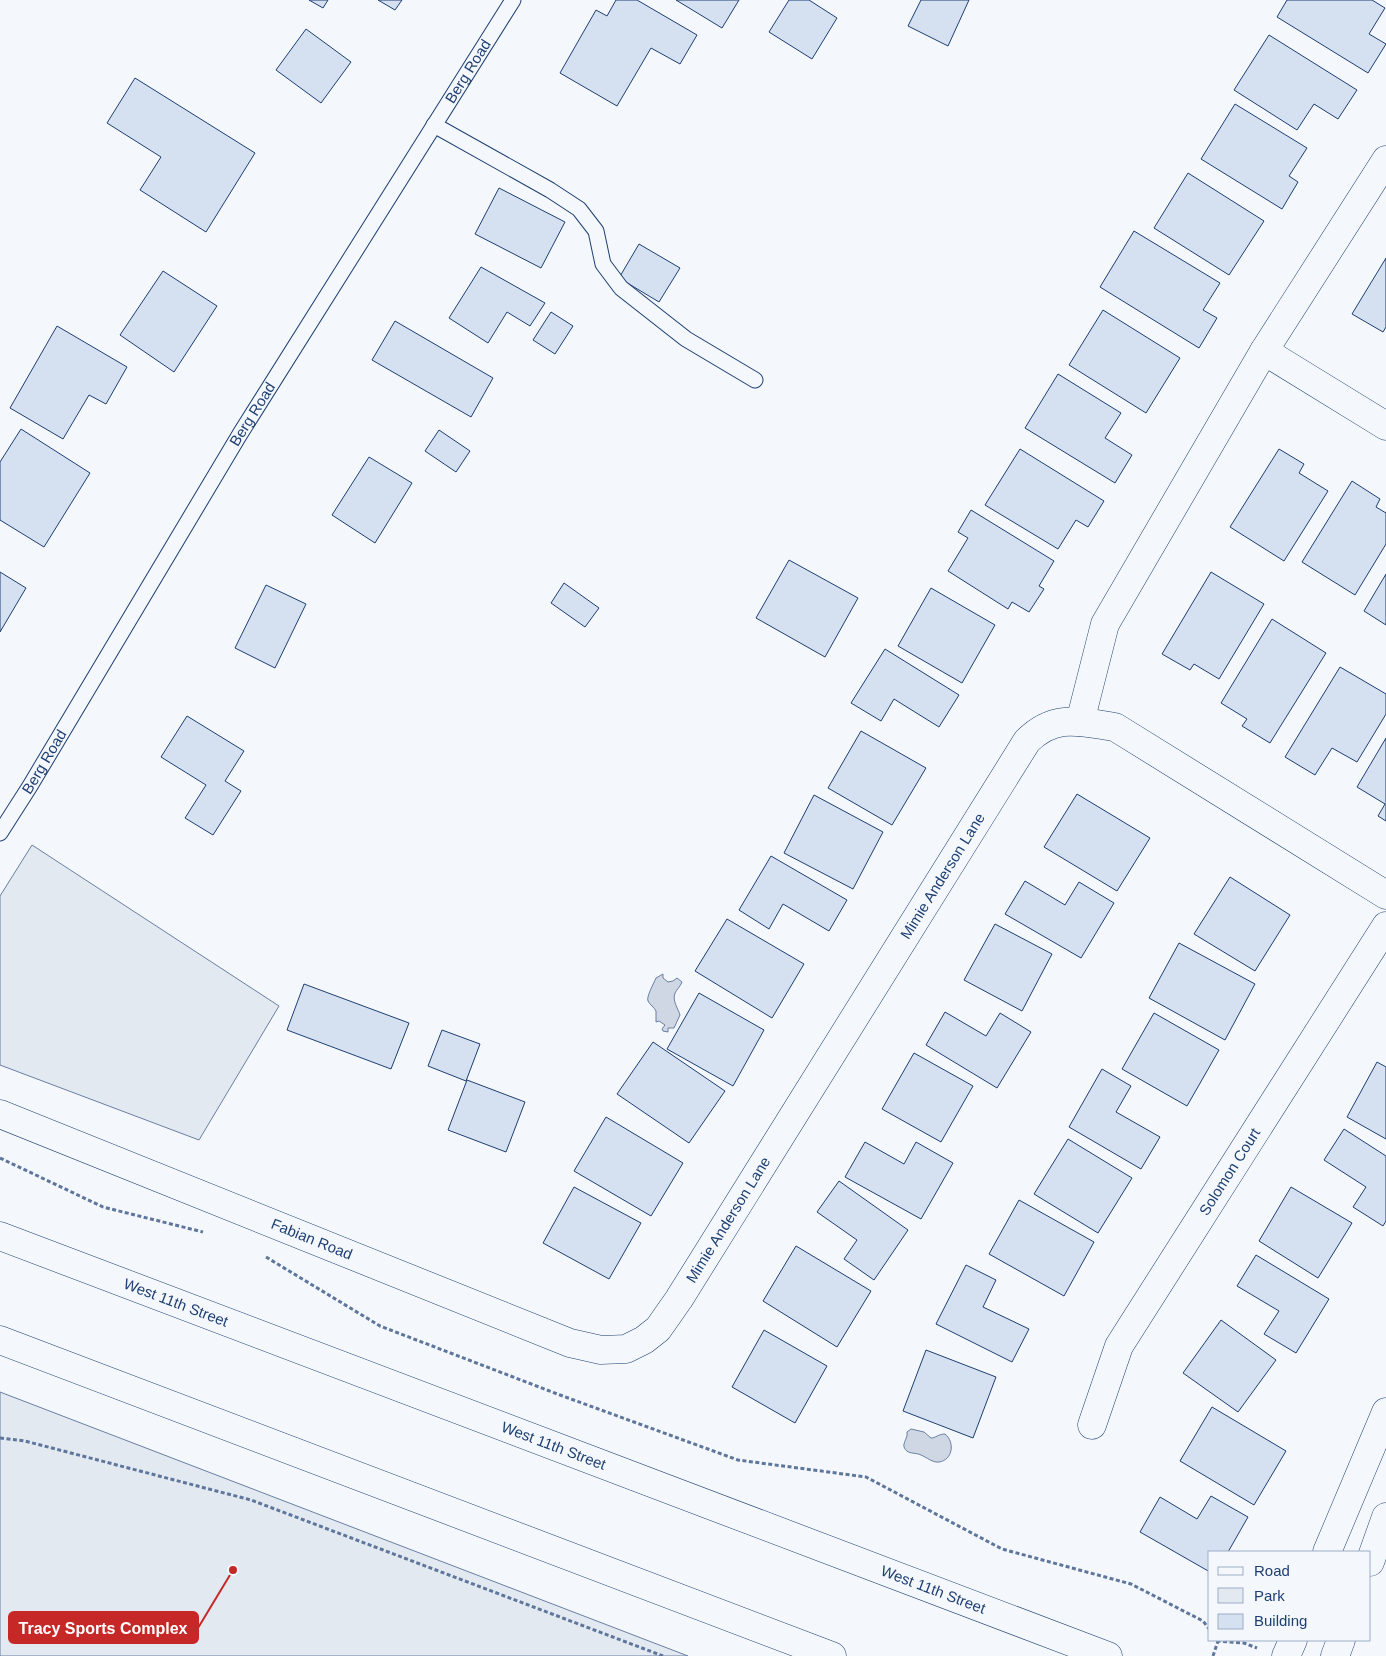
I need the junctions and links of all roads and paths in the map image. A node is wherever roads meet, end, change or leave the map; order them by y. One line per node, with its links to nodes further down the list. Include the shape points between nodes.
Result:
1 (513, 0): 2 (lane, Berg Road)
2 (434, 125): 5 (lane, via 579,209 596,231 603,264 621,288 686,339); 8 (lane, Berg Road, via 240,434)
3 (1386, 160): 4 (street)
4 (1264, 351): 6 (street); 7 (street, via 1105,624)
5 (755, 380)
6 (1386, 426)
7 (1080, 722): 9 (street, Mimie Anderson Lane, via 1115,727); 17 (street, Mimie Anderson Lane, via 1051,725 1037,731 1027,741 680,1299 658,1329)
8 (0, 833)
9 (1386, 894)
10 (1386, 926): 18 (street, Solomon Court, via 1119,1346)
11 (0, 1114): 17 (street, Fabian Road, via 570,1343 601,1350)
12 (0, 1158): 13 (path, via 103,1207)
13 (209, 1233)
14 (0, 1236): 31 (street, West 11th Street)
15 (264, 1256): 24 (path, via 380,1326 738,1460 866,1477 1002,1549 1130,1584 1203,1621)
16 (0, 1340): 30 (street)
17 (626, 1349)
18 (1092, 1425)
19 (1383, 1428): 22 (street)
20 (0, 1438): 29 (path, via 26,1440 252,1500)
21 (1386, 1517): 23 (street)
22 (1327, 1551)
23 (1371, 1559)
24 (1208, 1627)
25 (1217, 1641): 28 (path); 32 (path)
26 (1293, 1641): 33 (street)
27 (1341, 1641): 34 (street)
28 (1244, 1643)
29 (663, 1656)
30 (832, 1656)
31 (1108, 1656)
32 (1213, 1656)
33 (1286, 1656)
34 (1335, 1656)

